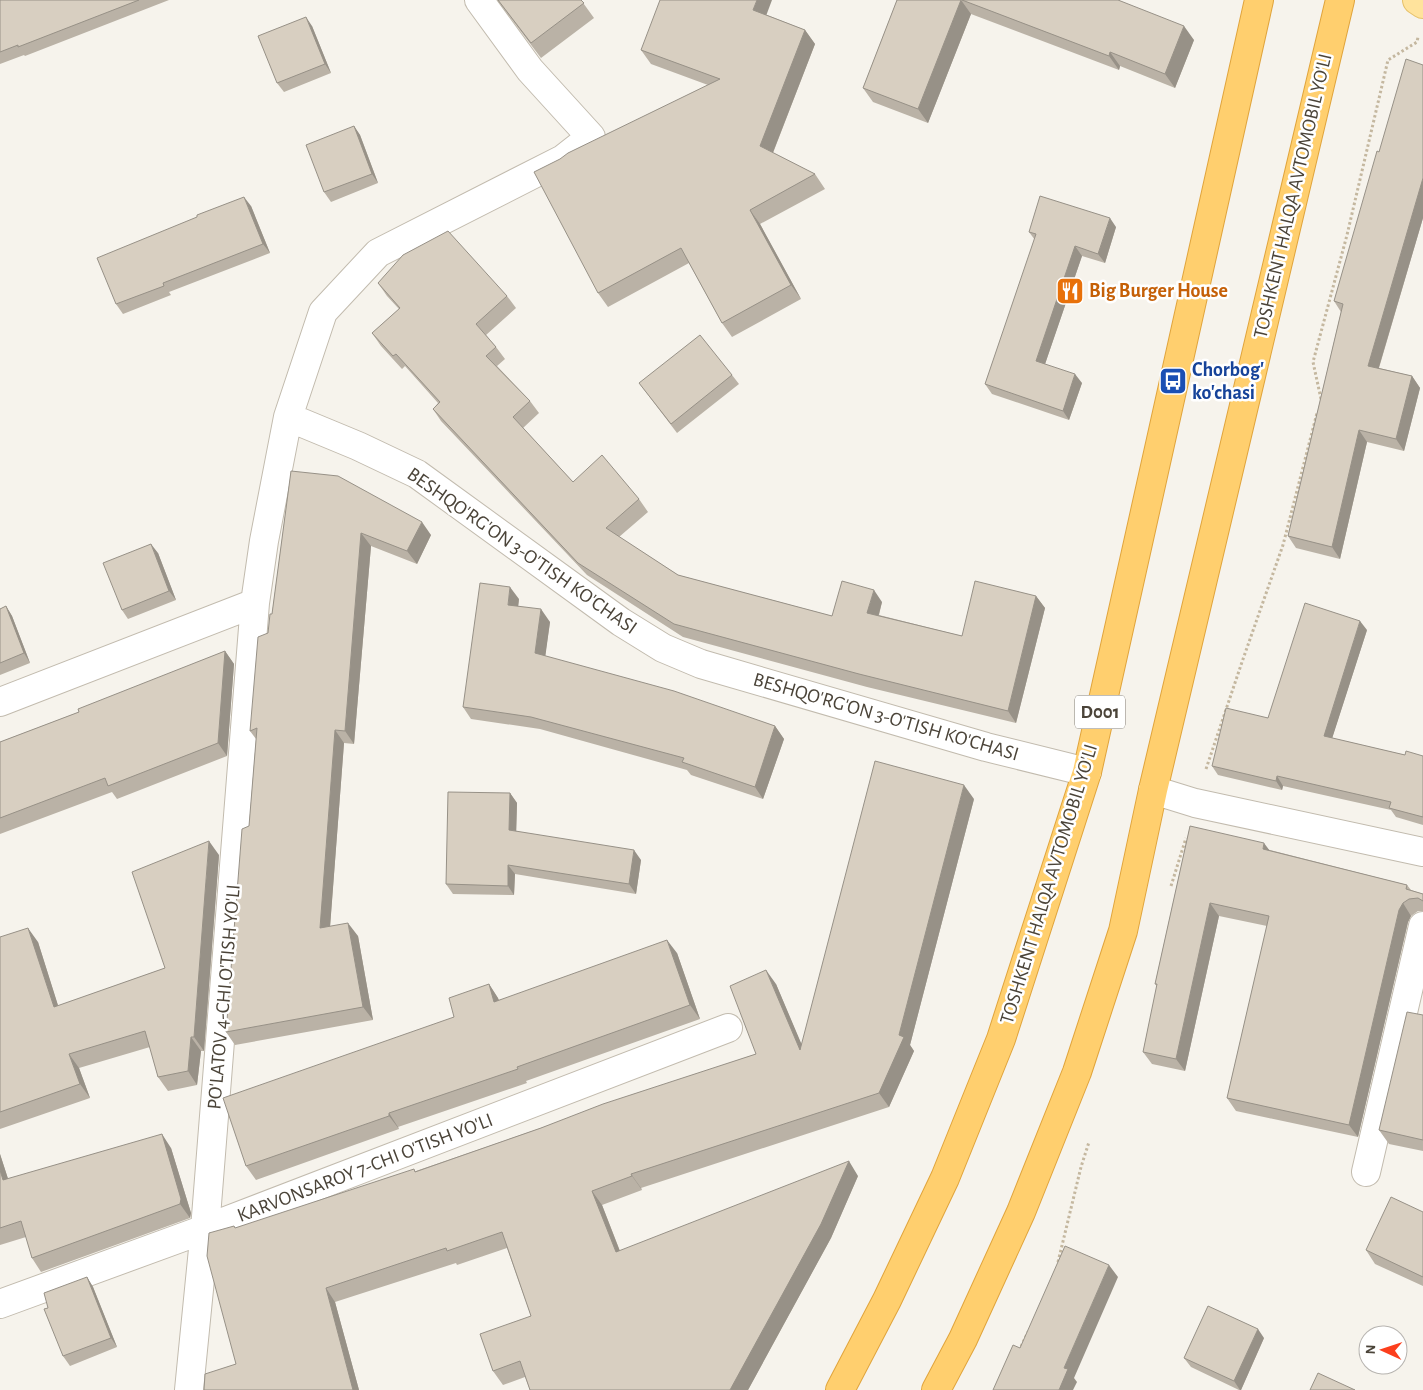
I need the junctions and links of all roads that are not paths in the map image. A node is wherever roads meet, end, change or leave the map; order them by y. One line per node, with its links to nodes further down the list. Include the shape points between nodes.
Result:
1 (480, 0): 6 (street, via 530,70 591,137 563,159 378,253 323,312)
2 (1259, 0): 9 (highway, TOSHKENT HALQA AVTOMOBIL YO'LI / D001)
3 (1340, 0): 10 (highway, TOSHKENT HALQA AVTOMOBIL YO'LI)
4 (1417, 0): 5 (main road)
5 (1423, 4)
6 (288, 417): 7 (street, PO'LATOV 4-CHI O'TISH YO'LI); 9 (street, BESHQO'RG'ON 3-O'TISH KO'CHASI, via 417,474 621,622 663,648 701,664 977,744)
7 (255, 603): 8 (street); 15 (street, PO'LATOV 4-CHI O'TISH YO'LI)
8 (0, 702)
9 (1087, 772): 18 (highway, TOSHKENT HALQA AVTOMOBIL YO'LI / D001, via 1001,1039 945,1178)
10 (1153, 790): 11 (street, via 1195,804); 19 (highway, TOSHKENT HALQA AVTOMOBIL YO'LI, via 1123,931 1077,1072 1021,1212)
11 (1423, 852)
12 (1423, 926): 14 (street)
13 (728, 1028): 15 (street, KARVONSAROY 7-CHI O'TISH YO'LI)
14 (1366, 1172)
15 (205, 1230): 16 (street, KARVONSAROY 7-CHI O'TISH YO'LI); 17 (street, PO'LATOV 4-CHI O'TISH YO'LI)
16 (0, 1304)
17 (189, 1390)
18 (840, 1390)
19 (936, 1390)

